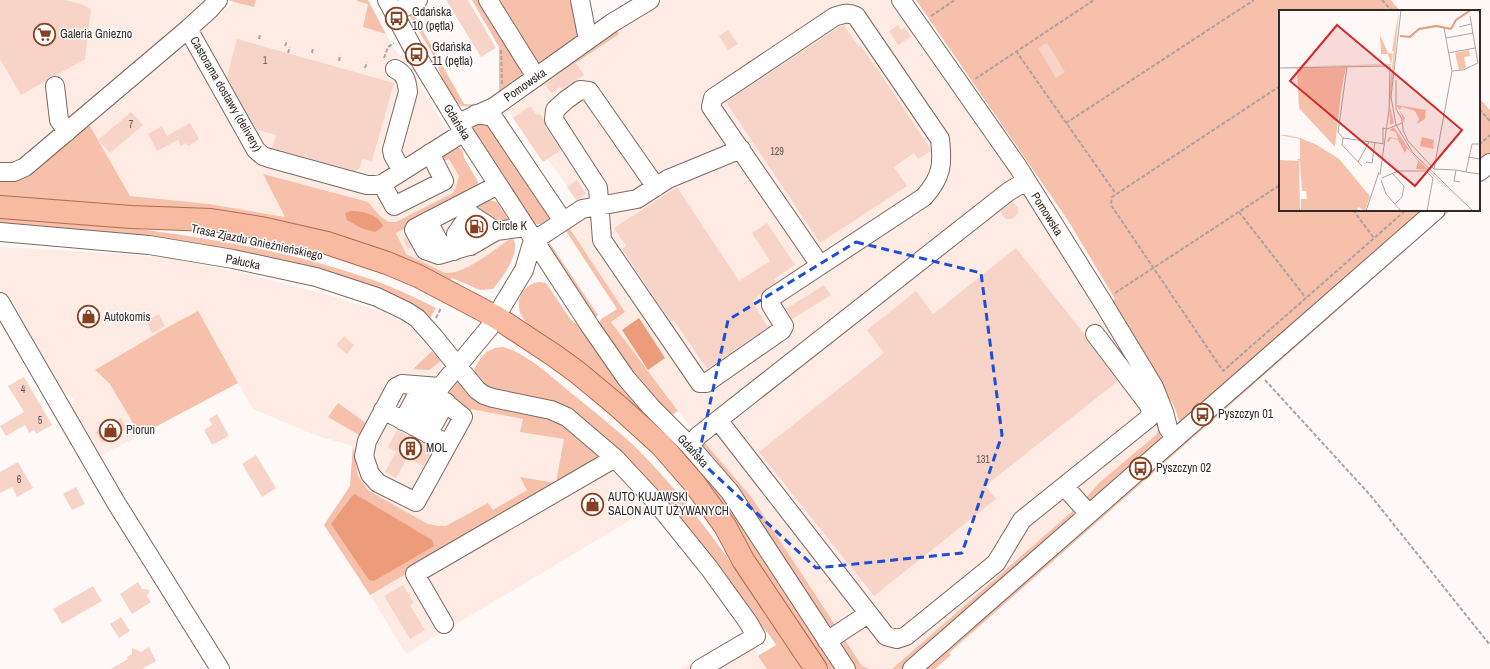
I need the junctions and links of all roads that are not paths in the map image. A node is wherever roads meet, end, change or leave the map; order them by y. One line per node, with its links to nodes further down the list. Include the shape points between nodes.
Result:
1 (218, 0): 8 (street)
2 (418, 0): 7 (street)
3 (488, 0): 11 (street)
4 (650, 0): 9 (street, Pomowska)
5 (901, 0): 22 (street, Pomowska)
6 (579, 2): 9 (street)
7 (390, 7): 14 (street, Gdańska)
8 (188, 29): 15 (street); 23 (street, Castorama dostawy (delivery), via 256,150 263,156 367,185)
9 (588, 40): 11 (street, Pomowska)
10 (390, 65): 19 (street, via 404,75 407,82 408,92 392,150)
11 (536, 77): 13 (street, Pomowska, via 494,106)
12 (55, 86): 15 (street, via 59,120)
13 (476, 114): 14 (street, Pomowska); 30 (street, via 493,117)
14 (461, 128): 17 (street); 24 (street, Gdańska)
15 (67, 132): 21 (street, via 25,167 14,172)
16 (741, 149): 25 (street); 34 (street); 34 (street, via 711,107 713,98 834,17 850,13 856,16 940,139 940,173 924,197)
17 (430, 153): 19 (street); 23 (street, via 444,181 394,206)
18 (1490, 163): 20 (street)
19 (402, 171): 23 (street)
20 (1480, 171)
21 (0, 172)
22 (1026, 181): 40 (street, via 1008,192); 42 (street, Pomowska, via 1154,387 1168,428)
23 (382, 184)
24 (498, 185): 29 (street); 32 (street, Gdańska)
25 (656, 187): 26 (street, via 637,199); 26 (street, via 589,91 580,90 555,110 554,120 598,188)
26 (599, 206): 30 (street, via 582,209); 34 (street, via 602,240 700,383 706,383 782,330 784,326 771,305 771,298)
27 (0, 207): 36 (main road, Trasa Zjazdu Gnieźnieńskiego, via 211,220 327,243 418,276)
28 (1435, 211): 42 (street)
29 (466, 214): 33 (street); 33 (street, via 456,234 458,237); 33 (street, via 428,221 414,230 426,250 439,255)
30 (563, 221): 32 (street)
31 (0, 232): 38 (street, Pałucka, via 149,245 233,259 316,277 377,297 406,311 417,318)
32 (529, 234): 33 (street); 36 (street, via 524,270); 43 (street, Gdańska, via 626,378)
33 (483, 238)
34 (820, 265)
35 (0, 302): 50 (street, via 115,501)
36 (492, 322): 38 (street); 52 (main road, Gdańska, via 555,356 577,372 661,445 694,483 725,526 744,560)
37 (1095, 334): 45 (street, via 1151,411 1149,418)
38 (457, 365): 39 (street); 44 (street, via 484,395 552,410 567,417)
39 (435, 394): 41 (street); 41 (street); 41 (street, via 402,384 396,387)
40 (718, 420): 43 (street); 47 (street)
41 (415, 427)
42 (1175, 438): 46 (street)
43 (690, 446): 49 (street, Gdańska, via 730,492)
44 (616, 458): 48 (street, via 415,574); 51 (street, via 655,501 709,568 756,636)
45 (1065, 487): 46 (street); 47 (street, via 1022,520 996,563 906,636 897,639 886,636)
46 (1089, 514): 54 (street)
47 (868, 614): 49 (street)
48 (444, 624)
49 (828, 641): 53 (street, Gdańska)
50 (220, 669)
51 (700, 669)
52 (816, 669)
53 (846, 669)
54 (912, 669)

